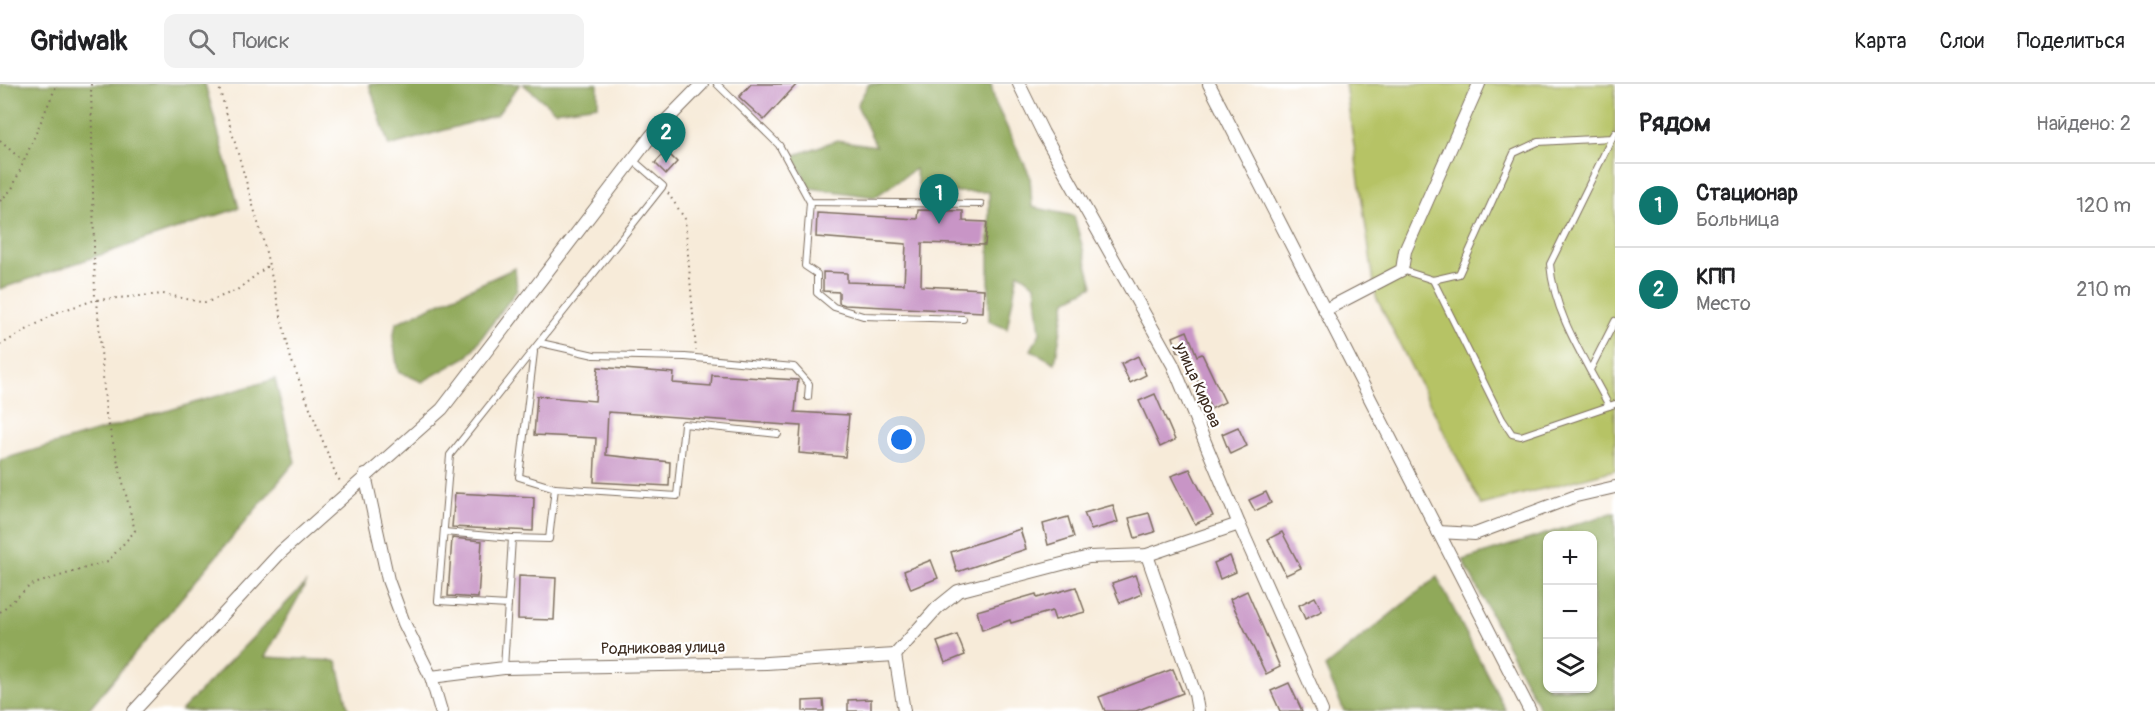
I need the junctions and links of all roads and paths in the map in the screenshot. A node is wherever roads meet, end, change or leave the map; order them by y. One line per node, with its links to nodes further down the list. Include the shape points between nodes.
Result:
1 (57, 84): 12 (path)
2 (91, 84): 20 (path)
3 (218, 84): 17 (path)
4 (702, 84): 11 (street)
5 (717, 84): 15 (lane, via 779,145)
6 (1019, 84): 36 (street, улица Кирова, via 1173,365)
7 (1209, 84): 21 (street)
8 (1479, 84): 18 (street, via 1405,251)
9 (1613, 135): 19 (lane, via 1538,142 1514,153 1459,274); 28 (lane, via 1550,264 1551,285 1563,319)
10 (0, 141): 12 (path)
11 (633, 160): 13 (lane); 32 (street, via 442,409)
12 (23, 162): 14 (path, via 12,189)
13 (663, 186): 24 (lane); 27 (path, via 685,219)
14 (0, 201)
15 (810, 202): 16 (lane); 22 (lane, via 805,266 817,274 817,293 834,307 863,316)
16 (981, 204)
17 (269, 265): 20 (path, via 237,290 205,303 163,294); 35 (path, via 291,359 336,475)
18 (1402, 270): 19 (lane); 21 (street)
19 (1433, 280): 30 (lane, via 1512,434 1521,436)
20 (96, 300): 25 (path, via 58,312); 42 (path, via 106,414 135,531 108,561 31,585)
21 (1325, 310): 38 (street)
22 (963, 319)
23 (1615, 321): 28 (lane)
24 (540, 343): 26 (lane); 27 (lane, via 594,355)
25 (0, 345)
26 (534, 351): 34 (lane, via 519,477); 37 (lane, via 450,455)
27 (697, 358): 29 (lane, via 794,367 810,384)
28 (1590, 370): 30 (lane)
29 (808, 397)
30 (1612, 405)
31 (778, 434): 34 (lane, via 684,424 677,496)
32 (365, 475): 35 (street); 45 (street, via 388,580)
33 (1615, 487): 38 (street, via 1576,496 1474,534)
34 (555, 488): 39 (lane, via 549,539)
35 (347, 491): 46 (street, via 281,552)
36 (1239, 524): 40 (street); 50 (street, улица Кирова)
37 (444, 532): 39 (lane); 41 (lane, via 438,601)
38 (1438, 532): 51 (street)
39 (512, 538): 41 (lane)
40 (1147, 555): 43 (street, via 1089,556 958,591 937,608); 49 (street)
41 (508, 606): 44 (lane)
42 (0, 612)
43 (895, 655): 44 (street, Родниковая улица, via 766,663); 48 (street)
44 (504, 668): 45 (street, Родниковая улица)
45 (431, 676): 47 (street)
46 (134, 711)
47 (441, 711)
48 (904, 711)
49 (1198, 711)
50 (1322, 711)
51 (1530, 711)

